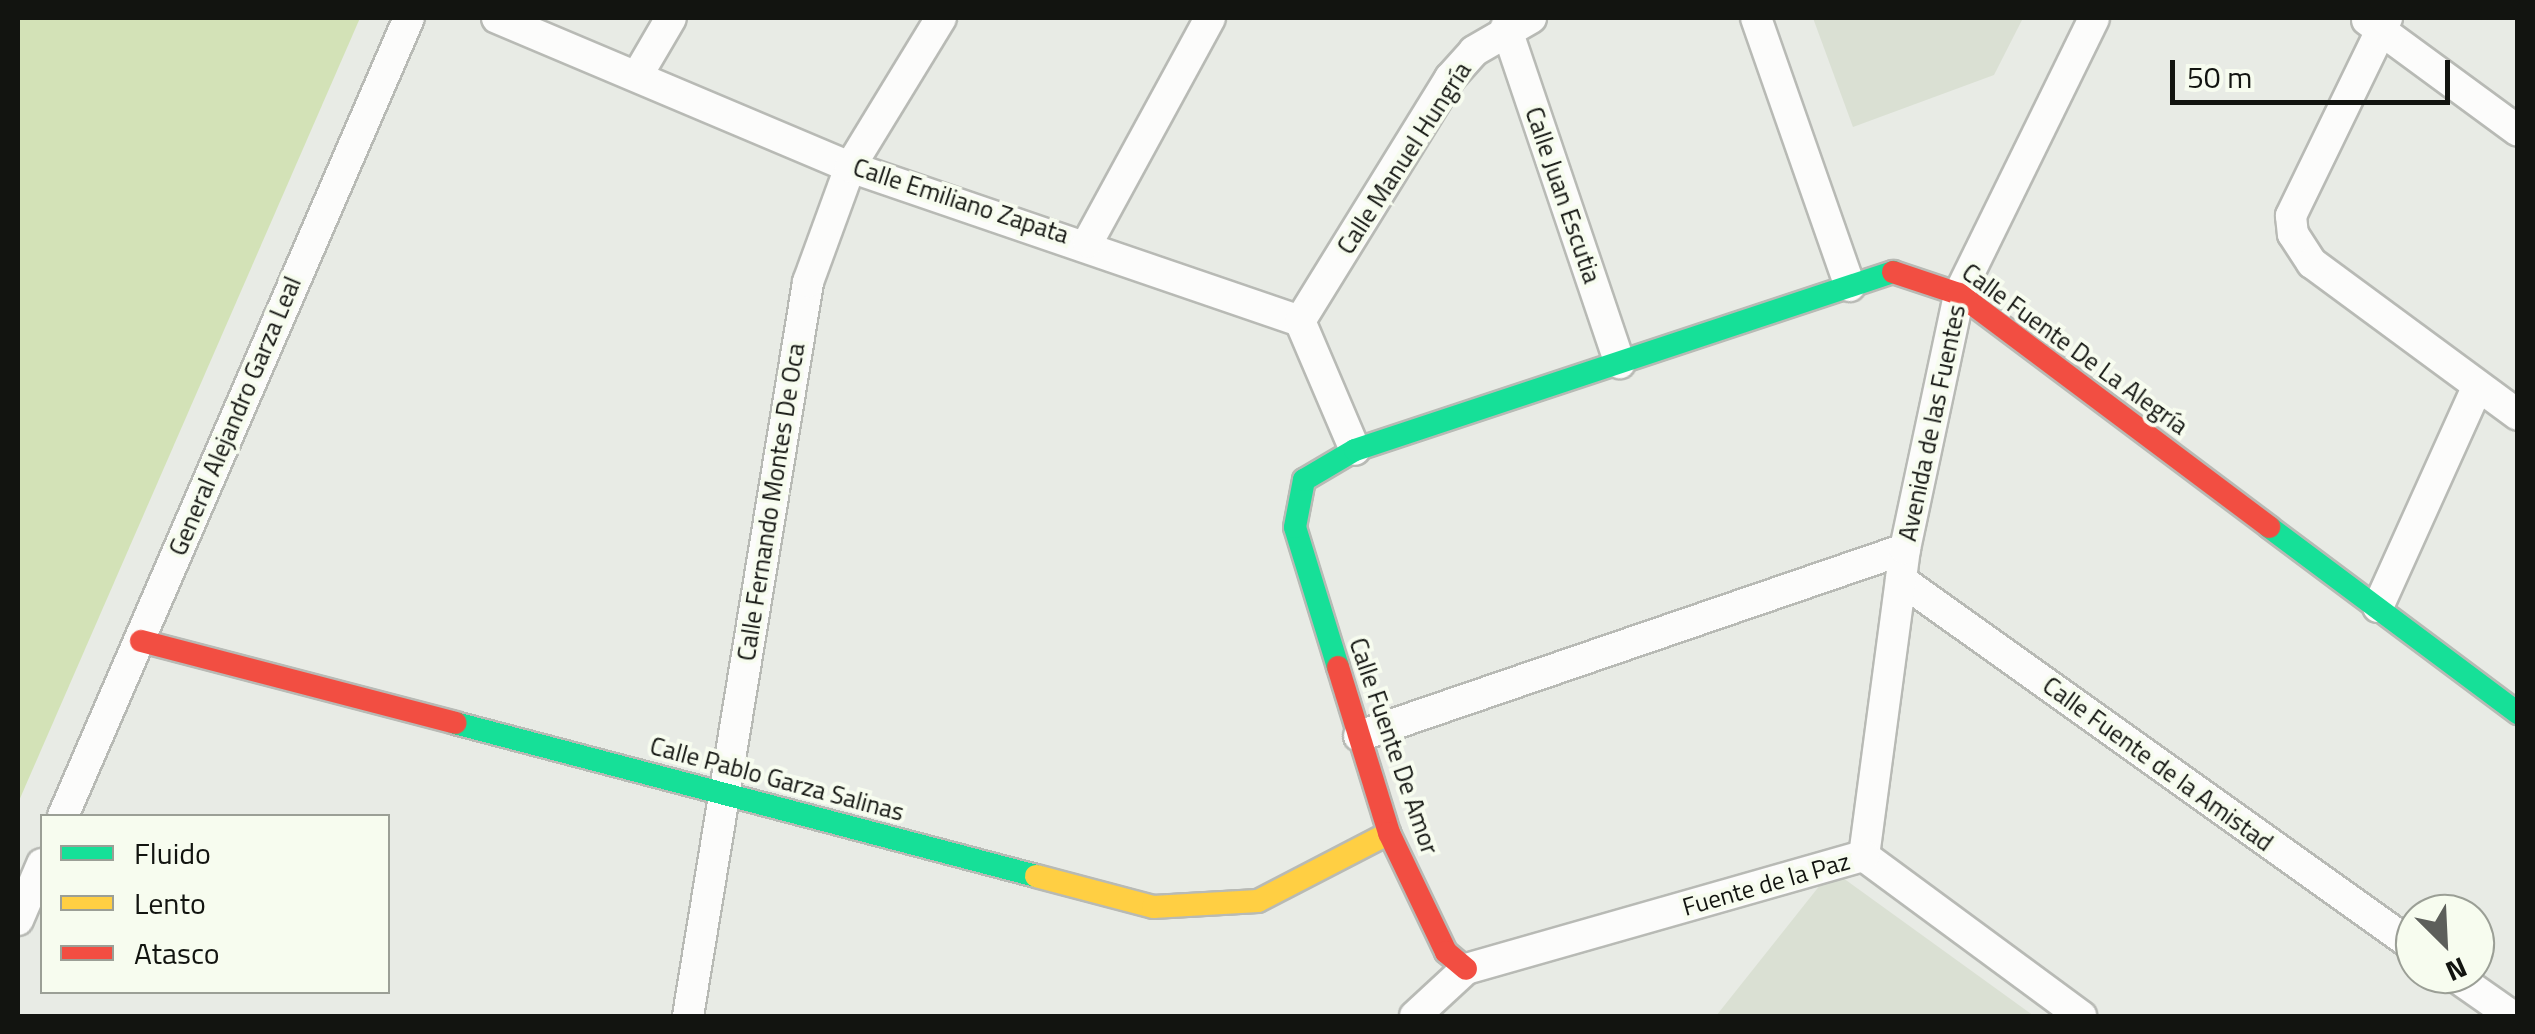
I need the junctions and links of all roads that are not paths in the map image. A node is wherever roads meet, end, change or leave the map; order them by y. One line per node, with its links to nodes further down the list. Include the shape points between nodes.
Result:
1 (409, 18): 24 (street, General Alejandro Garza Leal)
2 (497, 18): 10 (street, Calle Emiliano Zapata)
3 (671, 18): 10 (street)
4 (941, 18): 12 (street, Calle Fernando Montes De Oca)
5 (1210, 18): 13 (street)
6 (1756, 18): 14 (street)
7 (2094, 18): 15 (street, Avenida de las Fuentes)
8 (1518, 22): 16 (street, Calle Manuel Hungría, via 1450,78); 17 (street, Calle Juan Escutia)
9 (2377, 22): 11 (street); 18 (street, via 2291,216 2293,234 2312,263)
10 (640, 70): 12 (street, Calle Emiliano Zapata)
11 (2518, 131)
12 (850, 167): 13 (street, Calle Emiliano Zapata); 27 (street, Calle Fernando Montes De Oca, via 808,282)
13 (1088, 242): 16 (street, Calle Emiliano Zapata)
14 (1850, 286): 15 (street, Calle Fuente De La Alegría, via 1895,271); 17 (street, Calle Fuente De La Alegría)
15 (1959, 294): 22 (street, Avenida de las Fuentes); 23 (street, Calle Fuente De La Alegría)
16 (1300, 322): 20 (street)
17 (1620, 363): 20 (street, Calle Fuente De La Alegría)
18 (2477, 388): 19 (street); 23 (street)
19 (2518, 416)
20 (1355, 450): 21 (street, Calle Fuente De La Alegría, via 1304,480)
21 (1295, 528): 26 (street, Calle Fuente De Amor)
22 (1903, 565): 26 (street); 30 (street, Avenida de las Fuentes); 33 (street, Calle Fuente de la Amistad)
23 (2378, 607): 25 (street, Calle Fuente De La Alegría)
24 (141, 641): 27 (street, Calle Pablo Garza Salinas); 28 (street, General Alejandro Garza Leal)
25 (2518, 713)
26 (1359, 736): 29 (street, Calle Fuente De Amor)
27 (724, 793): 29 (street, Calle Pablo Garza Salinas, via 1187,910 1258,901); 36 (street, Calle Fernando Montes De Oca)
28 (65, 814)
29 (1389, 833): 34 (street, Calle Fuente De Amor, via 1446,952)
30 (1864, 856): 34 (street, Fuente de la Paz); 38 (street, Fuente de la Paz)
31 (40, 869): 32 (street)
32 (18, 920)
33 (2395, 933)
34 (1466, 969): 37 (street)
35 (2481, 994): 39 (street)
36 (688, 1016)
37 (1415, 1016)
38 (2081, 1016)
39 (2512, 1016)

